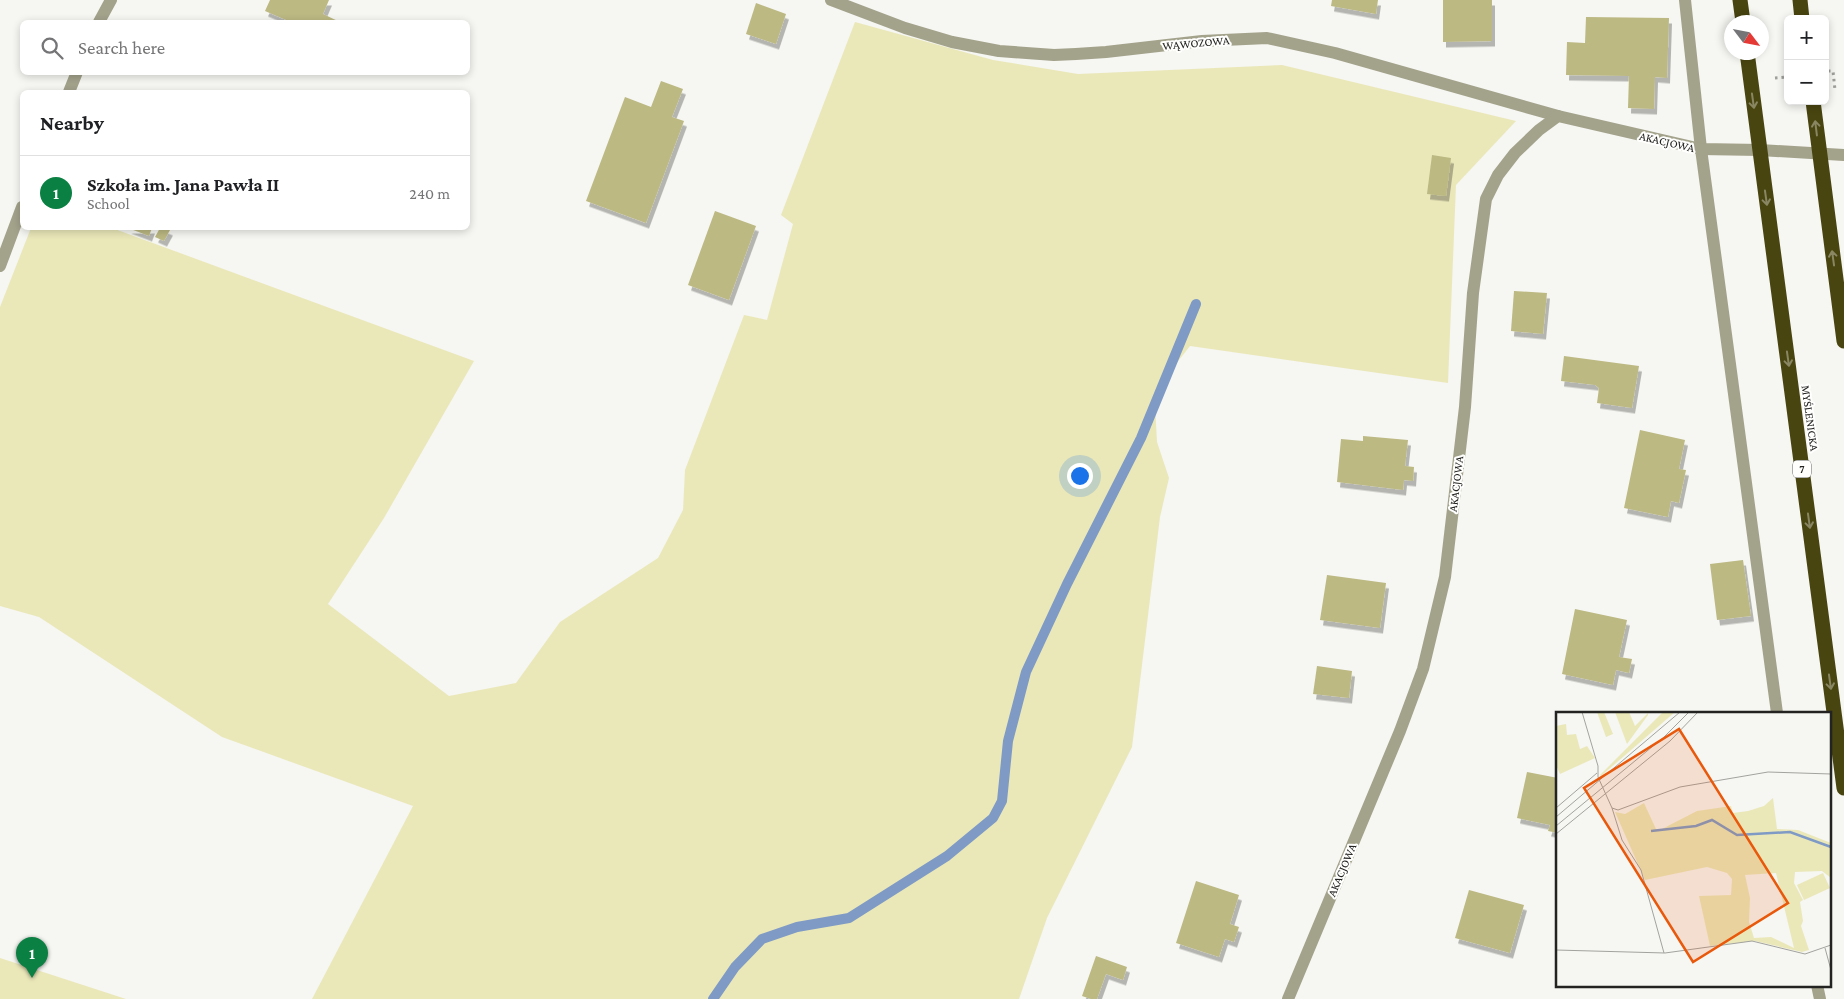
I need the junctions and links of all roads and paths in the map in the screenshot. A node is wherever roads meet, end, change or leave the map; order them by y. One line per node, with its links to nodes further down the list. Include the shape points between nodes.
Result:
1 (111, 0): 8 (street)
2 (831, 0): 13 (street, WĄWOZOWA, via 905,28 999,52 1068,54 1267,38)
3 (1685, 0): 14 (street)
4 (1740, 0): 6 (highway)
5 (1800, 0): 7 (highway)
6 (1742, 15)
7 (1802, 15)
8 (100, 20)
9 (1748, 60): 15 (highway, MYŚLENICKA / 7, one-way to 15)
10 (76, 75): 11 (street)
11 (70, 90)
12 (1813, 105): 16 (highway, one-way to 12)
13 (1558, 116): 14 (street, AKACJOWA); 24 (street, AKACJOWA, via 1515,153 1498,175 1486,199 1473,293 1465,407 1445,577 1427,651 1400,731)
14 (1701, 149): 15 (street, AKACJOWA); 21 (street)
15 (1760, 150): 16 (street, AKACJOWA); 22 (highway, MYŚLENICKA / 7, one-way to 22)
16 (1819, 154): 17 (street, AKACJOWA); 20 (highway, one-way to 16)
17 (1844, 156)
18 (20, 212): 19 (street)
19 (0, 266)
20 (1844, 341)
21 (1777, 712)
22 (1844, 788)
23 (1818, 986): 25 (street)
24 (1288, 999)
25 (1820, 999)

